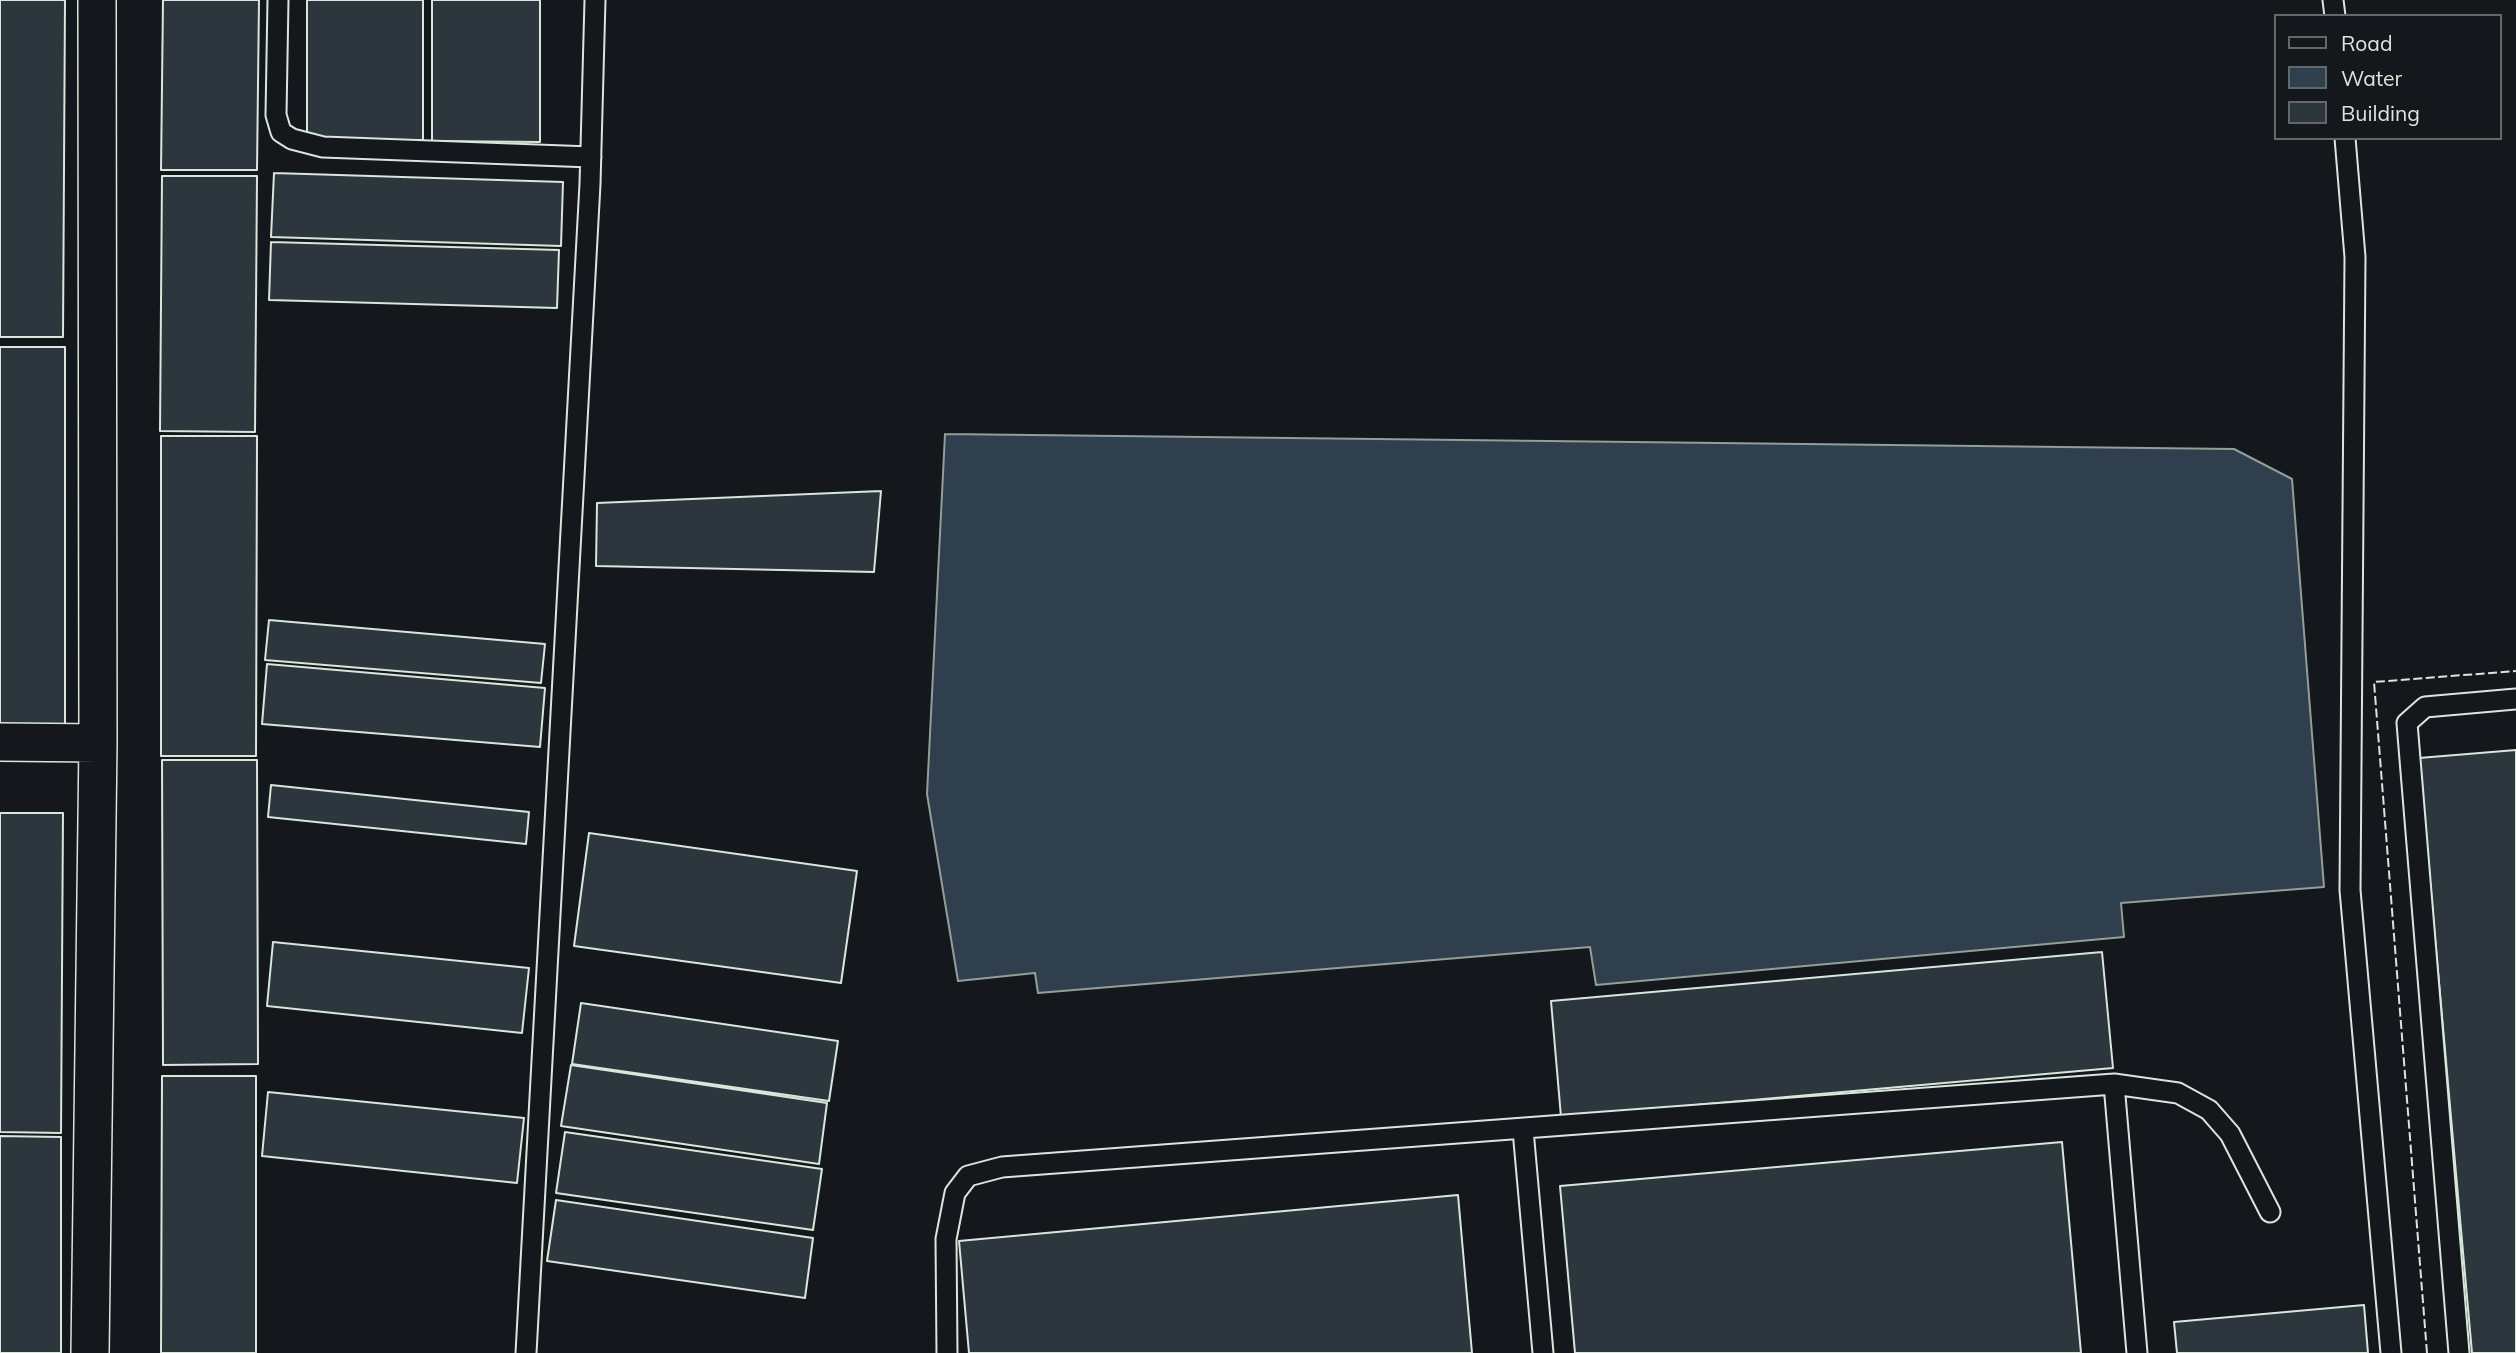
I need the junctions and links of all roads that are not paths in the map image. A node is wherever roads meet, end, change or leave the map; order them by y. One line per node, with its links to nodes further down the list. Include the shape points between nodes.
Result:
1 (97, 0): 8 (street)
2 (278, 0): 5 (lane, via 276,115 281,132 292,139 323,147)
3 (595, 0): 5 (lane)
4 (2345, 140): 17 (lane, via 2355,257 2350,890)
5 (591, 157): 13 (lane)
6 (2516, 699): 18 (lane, via 2425,707 2407,723)
7 (0, 742): 8 (street)
8 (98, 743): 12 (street)
9 (2115, 1084): 10 (lane); 11 (lane, via 2178,1093 2209,1110 2230,1134); 16 (lane)
10 (1523, 1130): 14 (lane, via 1002,1167 968,1176 956,1194 946,1239); 15 (lane)
11 (2270, 1212)
12 (90, 1353)
13 (526, 1353)
14 (947, 1353)
15 (1543, 1353)
16 (2137, 1353)
17 (2391, 1353)
18 (2459, 1353)

